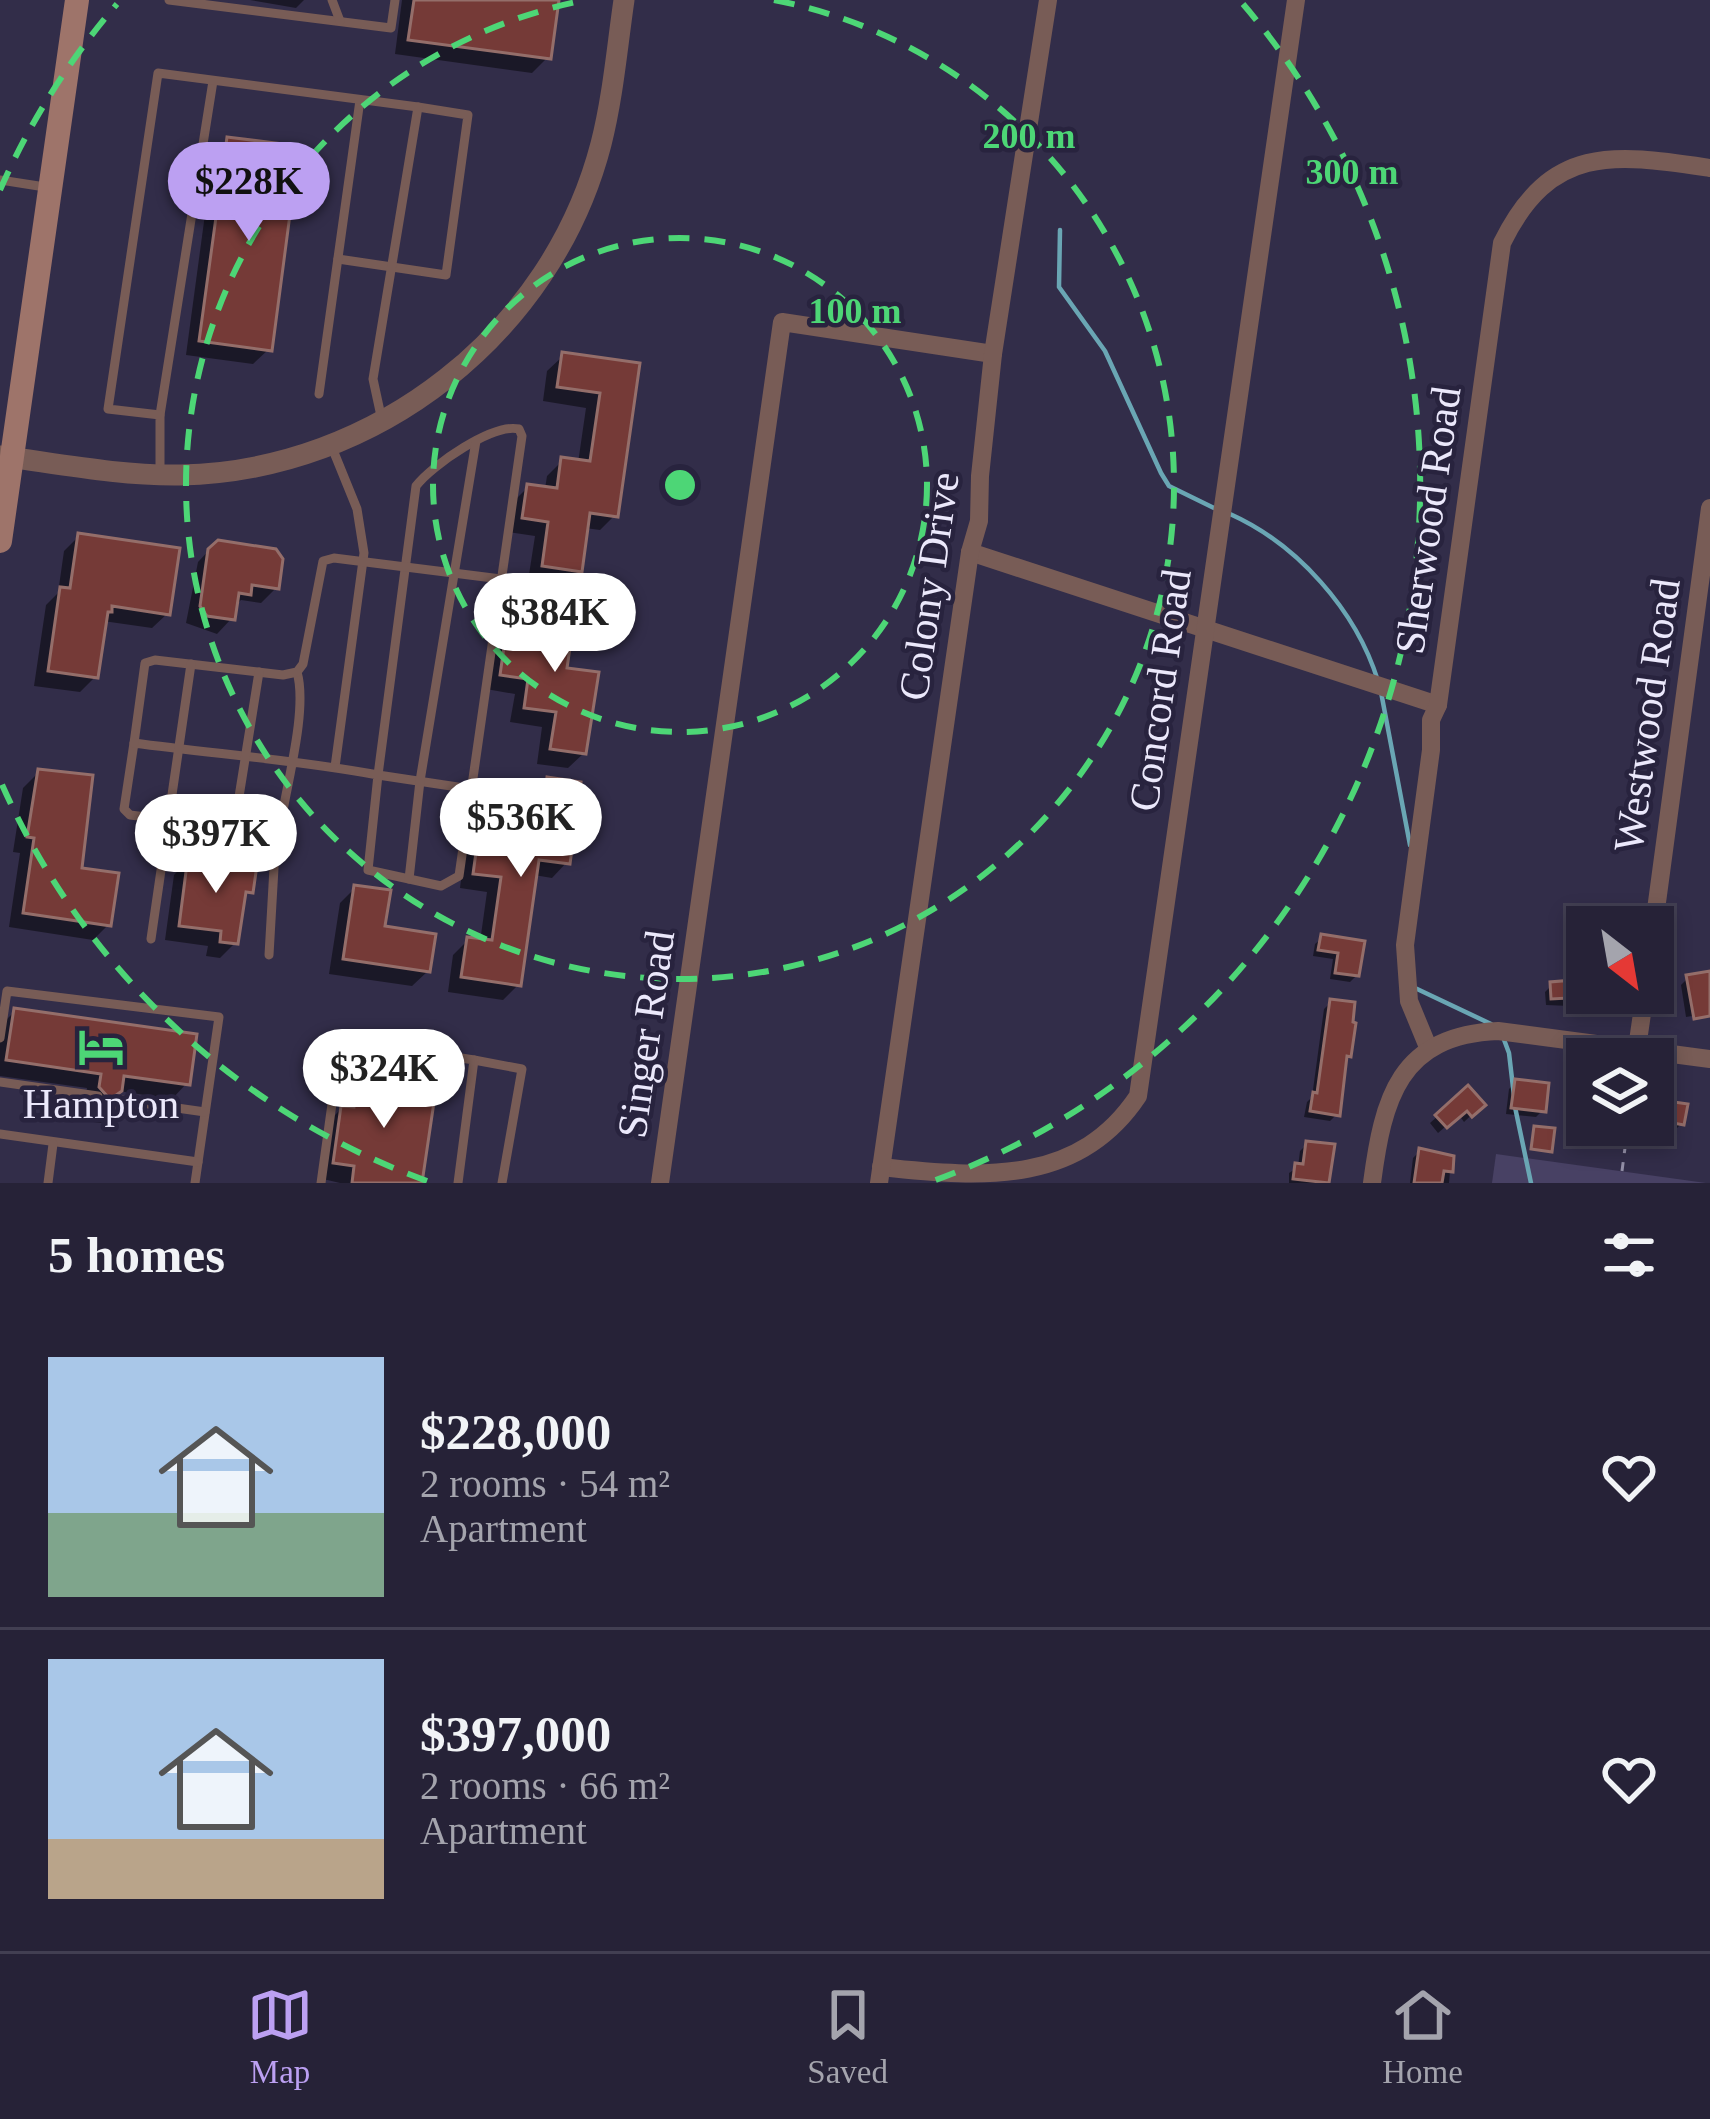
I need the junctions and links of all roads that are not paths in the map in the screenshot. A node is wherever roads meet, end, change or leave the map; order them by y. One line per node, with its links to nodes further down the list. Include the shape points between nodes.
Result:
1 (77, 0): 14 (main road)
2 (169, 0): 8 (lane)
3 (332, 0): 8 (lane)
4 (395, 0): 8 (lane, via 391,28)
5 (623, 0): 20 (street, via 601,144 560,244 489,341)
6 (1048, 0): 17 (street, Colony Drive)
7 (1295, 0): 32 (street, Concord Road)
8 (340, 21)
9 (213, 81): 10 (lane); 19 (lane); 19 (lane, via 158,73 108,409)
10 (360, 100): 11 (lane); 15 (lane)
11 (418, 107): 16 (lane); 16 (lane, via 468,115 446,275)
12 (1710, 168): 36 (street, Sherwood Road, via 1587,161 1550,179 1514,218 1496,276)
13 (0, 180): 14 (lane)
14 (50, 188): 23 (main road)
15 (338, 259): 16 (lane); 18 (lane)
16 (392, 269): 20 (lane, via 374,379)
17 (994, 354): 27 (street, Colony Drive, via 980,521); 71 (street, Singer Road, via 782,322)
18 (319, 394)
19 (160, 415): 24 (lane)
20 (382, 422): 22 (street)
21 (476, 442): 29 (lane, via 416,486); 30 (lane); 31 (lane, via 512,427 522,436)
22 (331, 445): 24 (street, via 268,465); 28 (lane, via 362,526)
23 (6, 456): 24 (street); 26 (main road)
24 (160, 475)
25 (1710, 508): 49 (street, Westwood Road)
26 (0, 541)
27 (970, 551): 32 (street); 65 (street, Colony Drive)
28 (362, 565): 29 (lane); 35 (lane, via 323,561); 41 (lane)
29 (405, 569): 30 (lane); 42 (lane)
30 (454, 574): 31 (lane); 43 (lane)
31 (501, 579): 44 (lane)
32 (1204, 630): 36 (street); 65 (street, Concord Road, via 1144,1061 1124,1125 1096,1157 1049,1179)
33 (191, 664): 34 (lane); 37 (lane, via 146,662); 38 (lane)
34 (259, 672): 35 (lane); 39 (lane)
35 (297, 672): 40 (lane, via 303,693)
36 (1438, 705): 54 (street, Sherwood Road, via 1405,945 1409,1001)
37 (134, 743): 38 (lane); 45 (lane, via 124,809)
38 (177, 749): 39 (lane); 45 (lane)
39 (246, 757): 40 (lane); 46 (lane)
40 (290, 762): 41 (lane); 47 (lane)
41 (335, 767): 42 (lane)
42 (378, 775): 43 (lane); 48 (lane, via 368,870)
43 (420, 782): 44 (lane); 48 (lane)
44 (471, 789): 48 (lane, via 459,876 441,886)
45 (168, 820): 46 (lane); 50 (lane)
46 (234, 828): 47 (lane)
47 (276, 833): 51 (lane)
48 (409, 879)
49 (1656, 906)
50 (151, 940)
51 (268, 956)
52 (0, 1039): 61 (lane, via 7,991 219,1017)
53 (1566, 1039): 54 (street, via 1498,1031)
54 (1428, 1047): 72 (street, via 1383,1113)
55 (1674, 1054): 56 (street)
56 (1710, 1059)
57 (474, 1060): 68 (lane, via 341,1039); 69 (lane); 70 (lane, via 523,1069)
58 (0, 1082): 59 (lane)
59 (98, 1096)
60 (121, 1100): 61 (lane)
61 (205, 1112): 64 (lane)
62 (0, 1134): 63 (lane)
63 (53, 1144): 64 (lane); 66 (lane)
64 (198, 1162): 67 (lane)
65 (880, 1175)
66 (48, 1183)
67 (195, 1183)
68 (321, 1183)
69 (458, 1183)
70 (502, 1183)
71 (660, 1183)
72 (1372, 1183)

